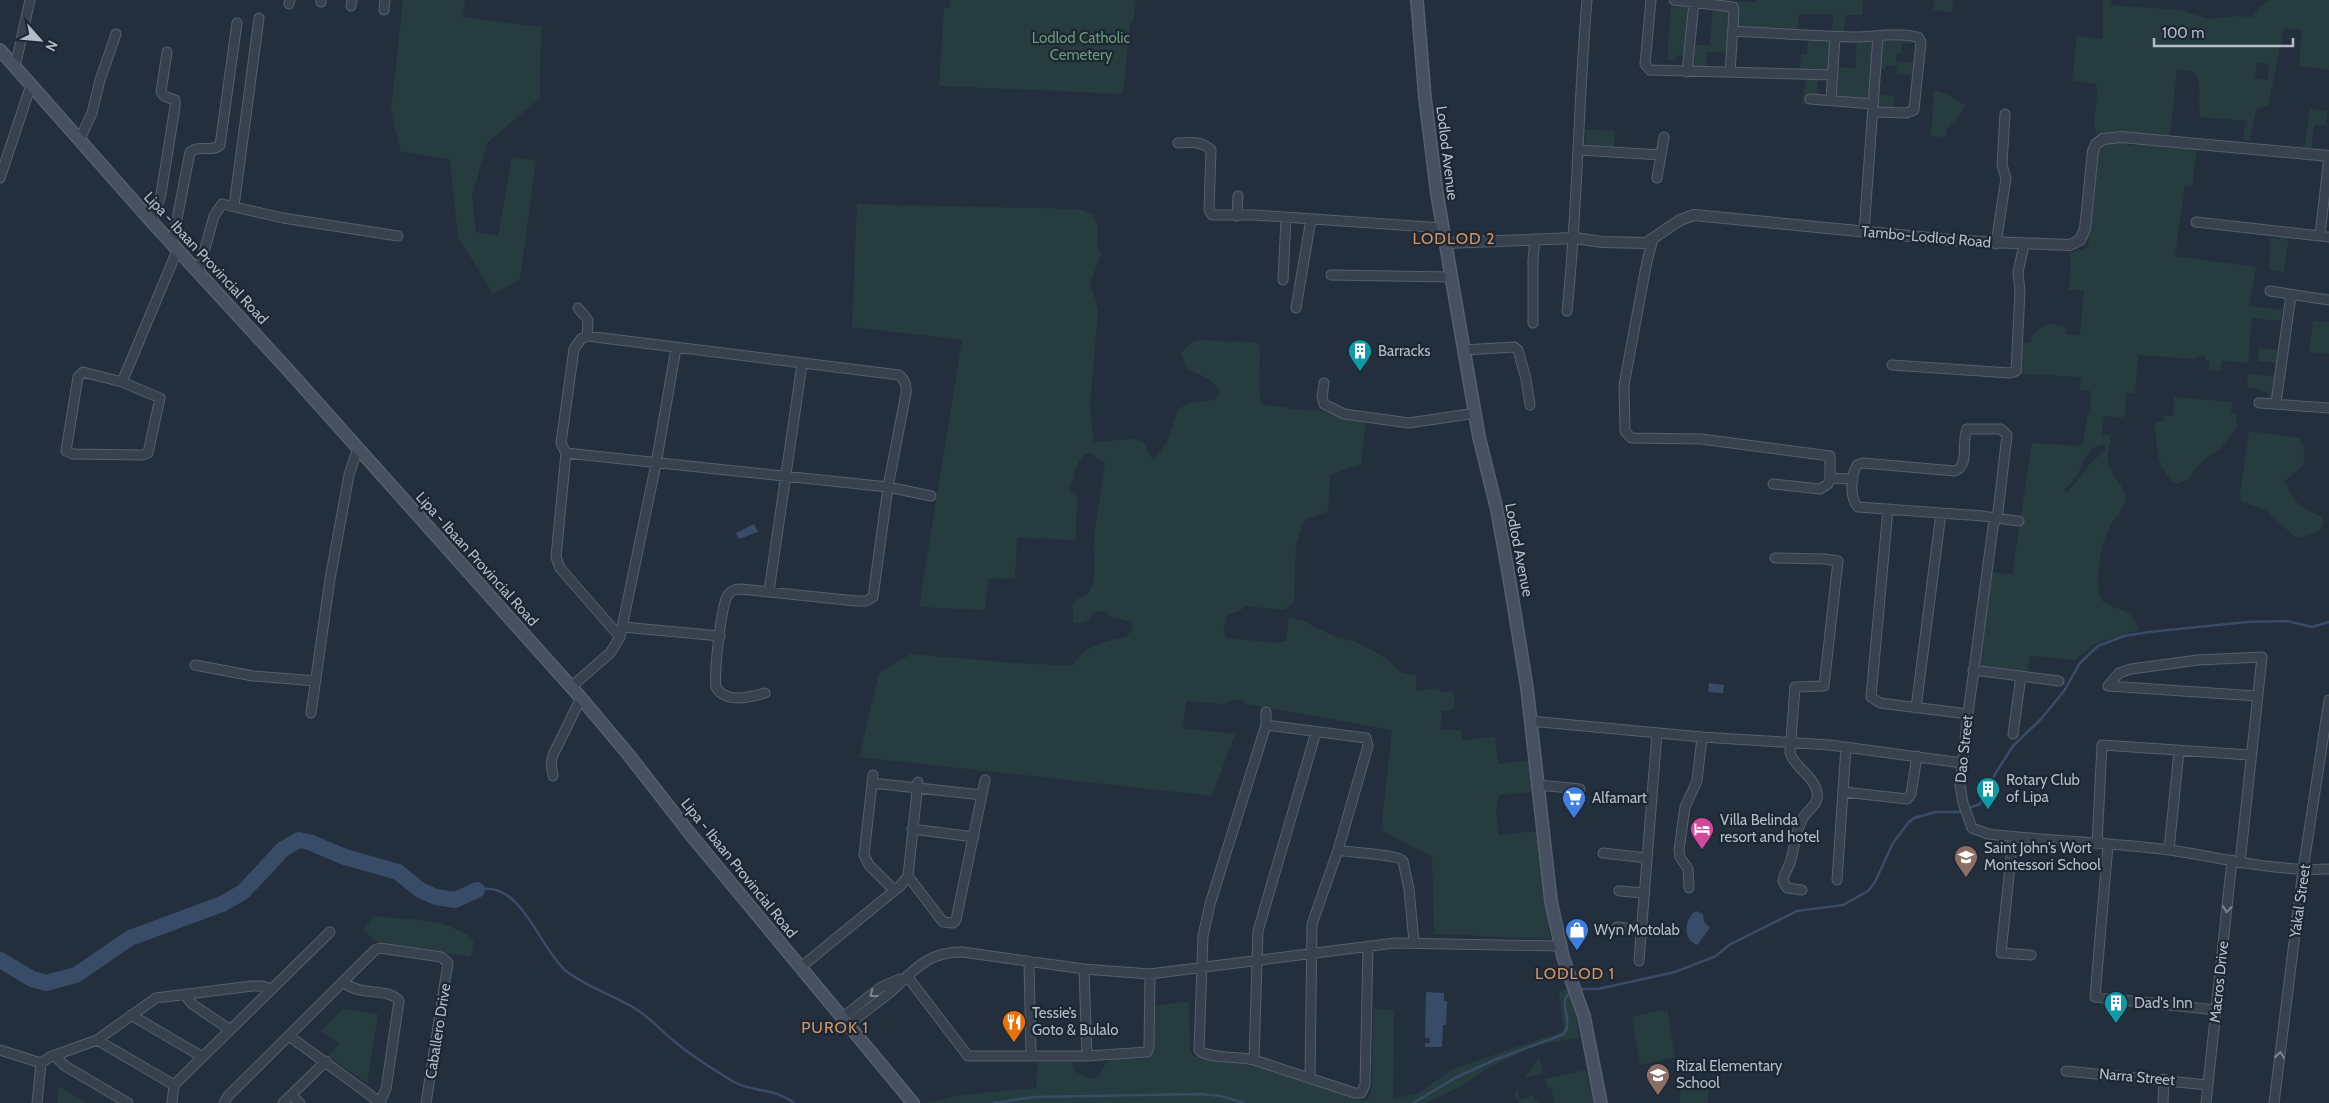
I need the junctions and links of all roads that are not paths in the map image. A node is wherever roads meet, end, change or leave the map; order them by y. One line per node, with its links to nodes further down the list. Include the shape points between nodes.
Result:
1 (30, 0): 17 (street)
2 (385, 0): 8 (street)
3 (1417, 0): 41 (main road, Lodlod Avenue, via 1425,98)
4 (1587, 0): 29 (street)
5 (1651, 0): 18 (street, via 1646,68)
6 (1674, 0): 7 (street)
7 (1694, 2): 11 (street, via 1729,4 1733,7); 18 (street)
8 (384, 10)
9 (259, 18): 35 (street)
10 (237, 23): 51 (street, via 220,144 214,149 196,148 190,152)
11 (1733, 31): 14 (street); 19 (street)
12 (116, 34): 27 (street, via 92,113)
13 (1878, 36): 14 (street); 24 (street); 24 (street, via 1916,36 1921,42 1914,110 1906,113)
14 (1835, 37): 20 (street)
15 (0, 50): 17 (main road, Lipa - Ibaan Provincial Road)
16 (167, 52): 39 (street, via 161,92 174,100 175,107 161,194)
17 (15, 67): 21 (main road, Lipa - Ibaan Provincial Road)
18 (1687, 72): 19 (street)
19 (1730, 72): 20 (street)
20 (1833, 75): 23 (street)
21 (31, 85): 27 (main road, Lipa - Ibaan Provincial Road); 32 (street)
22 (1810, 99): 23 (street)
23 (1831, 100): 24 (street)
24 (1873, 108): 42 (street)
25 (2006, 114): 49 (street, via 2002,165 2006,178)
26 (1664, 137): 30 (street)
27 (80, 139): 39 (main road, Lipa - Ibaan Provincial Road)
28 (1178, 143): 36 (street, via 1192,142 1211,150 1208,210 1214,216)
29 (1578, 150): 30 (street); 45 (street)
30 (1660, 155): 33 (street)
31 (2329, 156): 44 (street); 50 (street, Tambo-Lodlod Road, via 2121,137 2094,142 2086,227 2081,239 2070,245)
32 (0, 178)
33 (1657, 178)
34 (1238, 196): 36 (street)
35 (234, 206): 43 (street, via 283,218); 52 (street, via 218,207)
36 (1237, 216): 37 (street)
37 (1286, 218): 38 (street); 55 (street)
38 (1310, 220): 41 (street); 60 (street)
39 (152, 222): 51 (main road, Lipa - Ibaan Provincial Road)
40 (2196, 222): 44 (street)
41 (1443, 228): 48 (main road, Lodlod Avenue)
42 (1864, 232): 47 (street, Tambo-Lodlod Road, via 1694,215 1680,220); 49 (street, Tambo-Lodlod Road)
43 (398, 236)
44 (2324, 236)
45 (1575, 238): 46 (street, Tambo-Lodlod Road); 47 (street, Tambo-Lodlod Road, via 1617,243); 61 (street)
46 (1535, 239): 48 (street, Tambo-Lodlod Road); 62 (street)
47 (1653, 239): 80 (street, via 1646,261 1624,385 1624,432 1631,438 1701,439 1830,456)
48 (1446, 243): 54 (main road, Lodlod Avenue)
49 (1996, 244): 50 (street, Tambo-Lodlod Road)
50 (2024, 245): 67 (street, via 2018,272 2020,320 2016,371)
51 (175, 248): 52 (main road, Lipa - Ibaan Provincial Road); 68 (street)
52 (198, 273): 76 (main road, Lipa - Ibaan Provincial Road)
53 (1331, 275): 54 (street)
54 (1451, 277): 65 (main road, Lodlod Avenue)
55 (1283, 280)
56 (2270, 291): 57 (street)
57 (2291, 295): 58 (street); 71 (street)
58 (2329, 300)
59 (578, 308): 63 (street, via 588,320)
60 (1296, 308)
61 (1567, 311)
62 (1533, 323)
63 (587, 336): 64 (street); 77 (street, via 574,349 561,442)
64 (676, 348): 66 (street); 78 (street)
65 (1463, 350): 73 (street, via 1514,347 1518,350); 75 (main road, Lodlod Avenue)
66 (802, 364): 79 (street); 83 (street, via 894,374 903,378 906,393)
67 (1892, 365)
68 (122, 382): 68 (street, via 160,398 150,451 143,455 68,453 65,447 80,374 86,372)
69 (1324, 383): 75 (street, via 1324,404 1344,414 1420,423)
70 (2259, 403): 71 (street)
71 (2276, 404): 74 (street)
72 (2329, 404): 74 (street)
73 (1530, 405)
74 (2329, 408)
75 (1476, 414): 108 (main road, Lodlod Avenue, via 1510,583)
76 (358, 448): 98 (street, via 349,475 330,579); 99 (main road, Lipa - Ibaan Provincial Road)
77 (566, 453): 78 (street); 93 (street, via 557,561)
78 (656, 464): 79 (street); 91 (street)
79 (787, 477): 83 (street); 90 (street)
80 (1830, 478): 81 (street); 82 (street, via 1829,483 1821,488)
81 (1853, 479): 85 (street, via 1856,507); 87 (street, Dao Street, via 1855,468 1863,464 1958,470 1963,463 1967,429 2001,429 2008,437)
82 (1772, 484)
83 (888, 487): 84 (street); 90 (street, via 873,597 856,601)
84 (931, 496)
85 (1888, 509): 86 (street); 104 (street, via 1871,697 1880,703)
86 (1941, 513): 87 (street); 104 (street)
87 (1996, 519): 88 (street); 95 (street, Dao Street)
88 (2019, 521)
89 (1775, 558): 114 (street, via 1838,561 1824,686 1795,688)
90 (769, 591): 92 (street, via 736,589 729,593 724,602)
91 (623, 627): 92 (street); 93 (street)
92 (720, 636): 100 (street, via 715,682 718,690 725,696 740,698)
93 (620, 637): 99 (street, via 605,658)
94 (195, 665): 98 (street, via 253,676)
95 (1973, 670): 96 (street); 107 (street, Dao Street)
96 (2021, 676): 97 (street); 112 (street)
97 (2059, 680)
98 (316, 681): 106 (street)
99 (571, 687): 102 (main road, Lipa - Ibaan Provincial Road)
100 (764, 693)
101 (2257, 696): 101 (street, Macros Drive, via 2108,686 2119,673 2132,669 2198,660 2262,657); 117 (street, Macros Drive)
102 (581, 698): 120 (street, via 551,763); 157 (main road, Lipa - Ibaan Provincial Road)
103 (2329, 700): 138 (street, Yakal Street)
104 (1916, 708): 107 (street)
105 (1266, 712): 109 (street)
106 (311, 713)
107 (1968, 714): 119 (street, Dao Street)
108 (1530, 721): 111 (street); 123 (main road, Lodlod Avenue)
109 (1266, 724): 110 (street); 158 (street, via 1210,904 1203,936)
110 (1316, 732): 132 (street, via 1366,738 1368,746); 155 (street, via 1258,931)
111 (1657, 733): 113 (street); 135 (street)
112 (2013, 734)
113 (1702, 737): 114 (street); 141 (street, via 1698,775 1685,807 1679,850 1688,868)
114 (1790, 743): 115 (street); 143 (street, via 1792,759 1814,784 1817,793 1815,804 1800,824 1783,878 1784,886)
115 (1846, 747): 118 (street); 125 (street)
116 (2179, 751): 117 (street); 130 (street, via 2102,745); 133 (street)
117 (2250, 755): 136 (street, Macros Drive)
118 (1917, 756): 119 (street); 125 (street, via 1911,794 1907,799)
119 (1962, 763): 129 (street, Dao Street, via 1960,792 1972,828 1978,832)
120 (553, 776)
121 (985, 780): 126 (street)
122 (918, 784): 126 (street); 127 (street); 142 (street, via 872,779 864,855 869,865)
123 (1538, 785): 124 (street); 151 (main road, Lodlod Avenue)
124 (1580, 788)
125 (1844, 792): 140 (street)
126 (982, 795): 128 (street)
127 (912, 829): 128 (street); 139 (street)
128 (974, 837): 139 (street, via 953,923 943,922)
129 (2013, 837): 130 (street, Dao Street); 153 (street, via 2001,953)
130 (2097, 844): 131 (street, Dao Street)
131 (2108, 845): 133 (street, Dao Street); 165 (street, via 2095,997)
132 (1338, 850): 149 (street, via 1397,856 1403,861); 152 (street, via 1312,924)
133 (2169, 850): 136 (street, Dao Street)
134 (1603, 853): 135 (street)
135 (1647, 858): 145 (street)
136 (2236, 862): 138 (street, Dao Street); 165 (street, Macros Drive, one-way to 165)
137 (2329, 869): 138 (street, Dao Street)
138 (2303, 870): 197 (street, Yakal Street, one-way to 138)
139 (908, 876): 142 (street)
140 (1837, 880)
141 (1689, 888)
142 (894, 890): 157 (street)
143 (1802, 890)
144 (1619, 891): 145 (street)
145 (1645, 893): 147 (street)
146 (1618, 927): 147 (street)
147 (1642, 929): 156 (street)
148 (330, 932): 163 (street)
149 (1414, 942): 150 (street); 151 (street)
150 (1368, 946): 152 (street); 180 (street, via 1364,1089 1358,1094)
151 (1560, 946): 194 (main road, Lodlod Avenue, via 1586,1024)
152 (1310, 954): 155 (street); 180 (street)
153 (2031, 954)
154 (1029, 961): 159 (street); 161 (street, via 948,952 925,960); 174 (street)
155 (1256, 961): 158 (street); 176 (street)
156 (1639, 961)
157 (801, 967): 167 (main road, Lipa - Ibaan Provincial Road)
158 (1202, 968): 160 (street); 176 (street, via 1199,1050 1206,1055 1240,1056)
159 (1084, 969): 160 (street); 175 (street)
160 (1150, 974): 175 (street, via 1147,1052)
161 (907, 976): 167 (street, via 882,987); 174 (street, via 968,1056)
162 (344, 982): 169 (street); 185 (street, via 355,990 392,995 399,1001 386,1089); 192 (street, Caballero Drive, via 378,949 447,960)
163 (271, 989): 164 (street, via 252,986); 168 (street)
164 (184, 995): 166 (street, via 156,998); 168 (street)
165 (2216, 1010): 182 (street, Macros Drive)
166 (131, 1015): 170 (street); 173 (street)
167 (846, 1020): 193 (main road, Lipa - Ibaan Provincial Road)
168 (229, 1030): 173 (street)
169 (289, 1036): 177 (street); 189 (street)
170 (97, 1040): 172 (street); 183 (street)
171 (0, 1050): 178 (street)
172 (54, 1055): 178 (street); 187 (street, via 64,1066)
173 (201, 1056): 183 (street)
174 (1031, 1056): 175 (street)
175 (1087, 1056)
176 (1254, 1060): 180 (street)
177 (326, 1061): 184 (street); 185 (street)
178 (41, 1063): 186 (street)
179 (2066, 1071): 181 (street, Narra Street)
180 (1310, 1078)
181 (2164, 1079): 182 (street, Narra Street); 195 (street)
182 (2208, 1084): 196 (street, Macros Drive)
183 (174, 1085): 188 (street)
184 (291, 1095): 190 (street); 191 (street)
185 (381, 1102)
186 (37, 1103)
187 (128, 1103)
188 (172, 1103)
189 (224, 1103)
190 (283, 1103)
191 (300, 1103)
192 (426, 1103)
193 (913, 1103)
194 (1601, 1103)
195 (2163, 1103)
196 (2206, 1103)
197 (2274, 1103)

